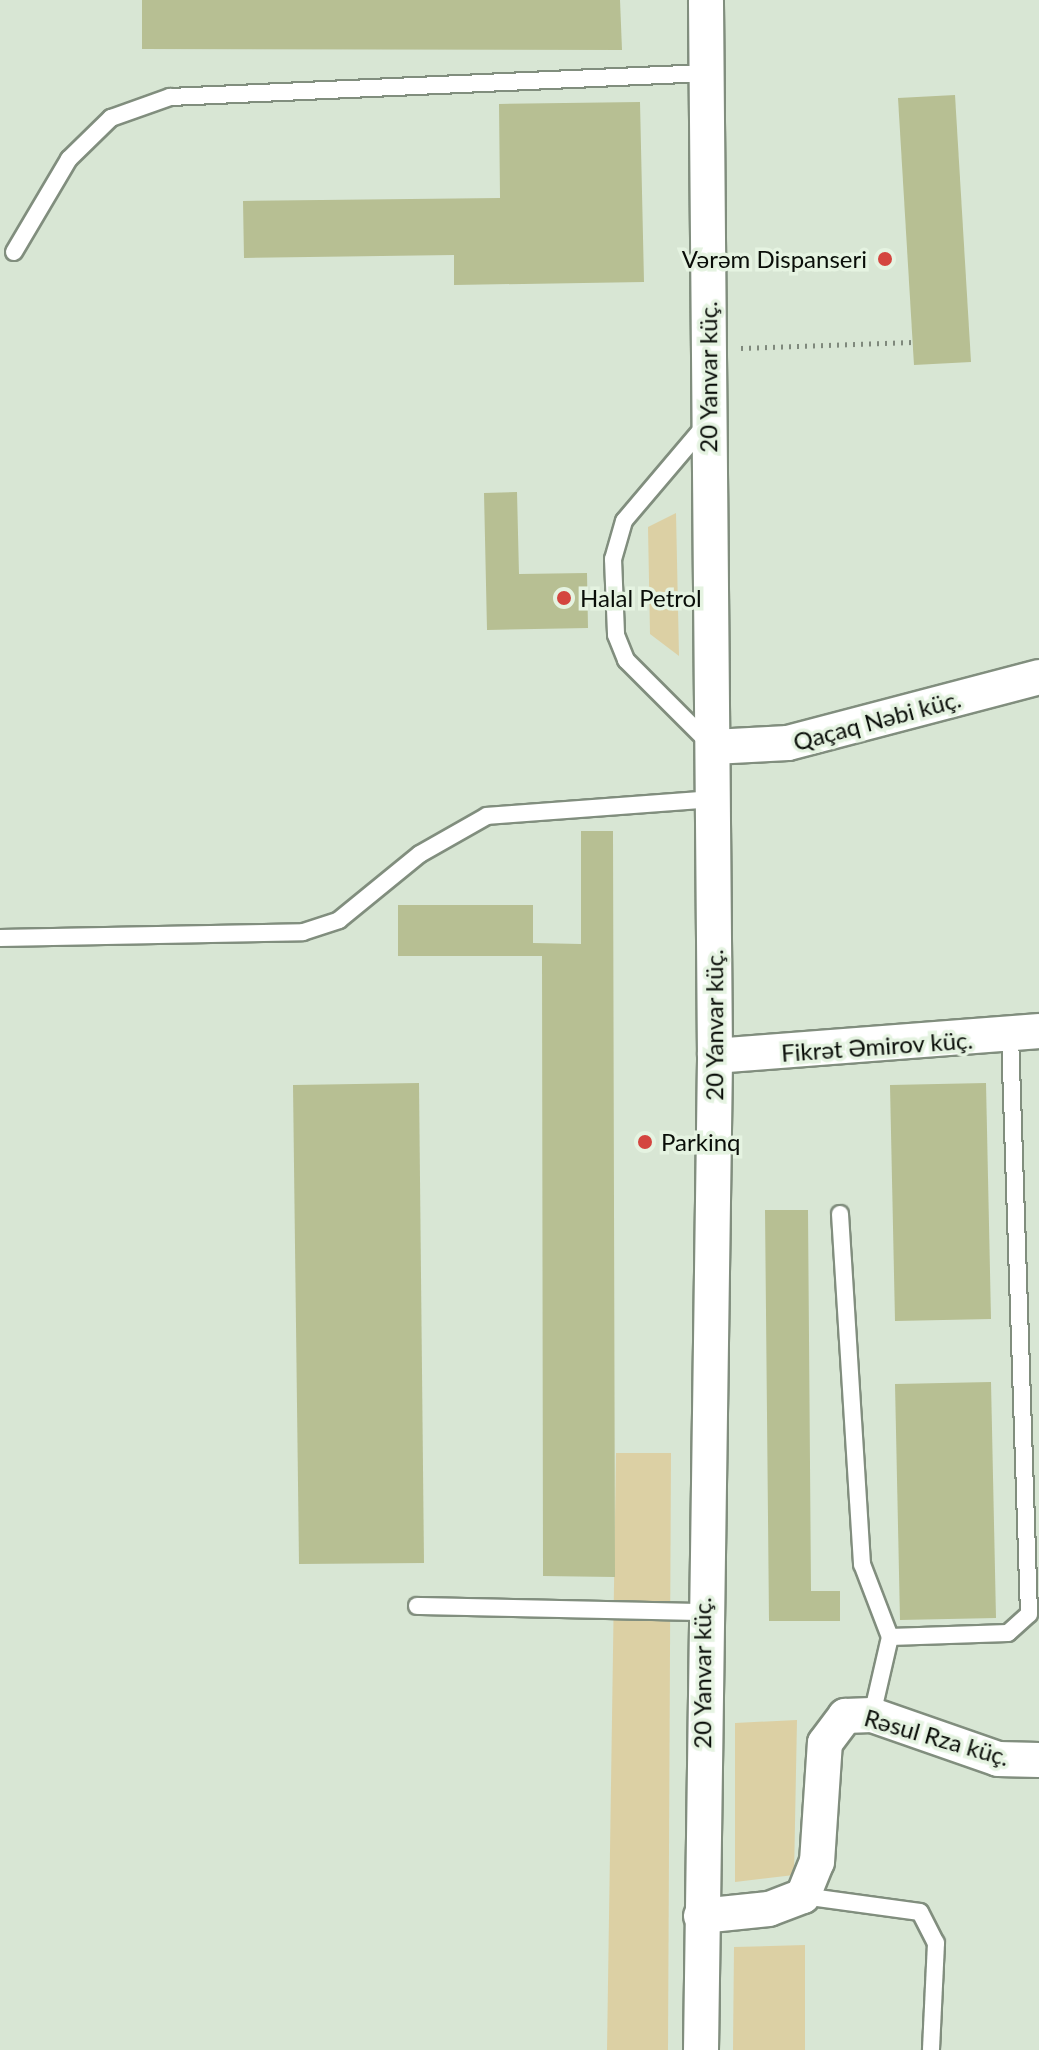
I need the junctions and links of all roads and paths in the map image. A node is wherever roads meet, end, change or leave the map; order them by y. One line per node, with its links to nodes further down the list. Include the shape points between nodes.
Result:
1 (706, 0): 2 (street, 20 Yanvar küç.)
2 (707, 73): 3 (lane, via 170,97 111,118 69,159); 5 (street, 20 Yanvar küç.)
3 (14, 252)
4 (913, 342): 5 (path)
5 (708, 350): 6 (street, 20 Yanvar küç.)
6 (708, 422): 8 (street, 20 Yanvar küç.); 8 (lane, via 624,521 613,559 616,635 626,660)
7 (1039, 677): 8 (street, Qaçaq Nəbi küç., via 788,743)
8 (713, 747): 9 (street, 20 Yanvar küç.)
9 (712, 799): 10 (lane, via 487,816 420,854 339,920 303,932); 12 (street, 20 Yanvar küç.)
10 (0, 938)
11 (1024, 1033): 12 (street, Fikrət Əmirov küç.); 16 (lane, via 1029,1614 1008,1633)
12 (715, 1056): 15 (street, 20 Yanvar küç.)
13 (840, 1214): 16 (lane, via 862,1564)
14 (417, 1606): 15 (lane)
15 (702, 1612): 20 (street, 20 Yanvar küç.)
16 (890, 1637): 17 (lane)
17 (872, 1715): 18 (street, Rəsul Rza küç., via 998,1759); 19 (street, Rəsul Rza küç., via 845,1716 827,1731 817,1862)
18 (1039, 1760)
19 (803, 1896): 20 (street, via 769,1909); 22 (lane, via 920,1912 936,1943)
20 (701, 1916): 21 (street, 20 Yanvar küç.)
21 (701, 2050)
22 (931, 2050)

